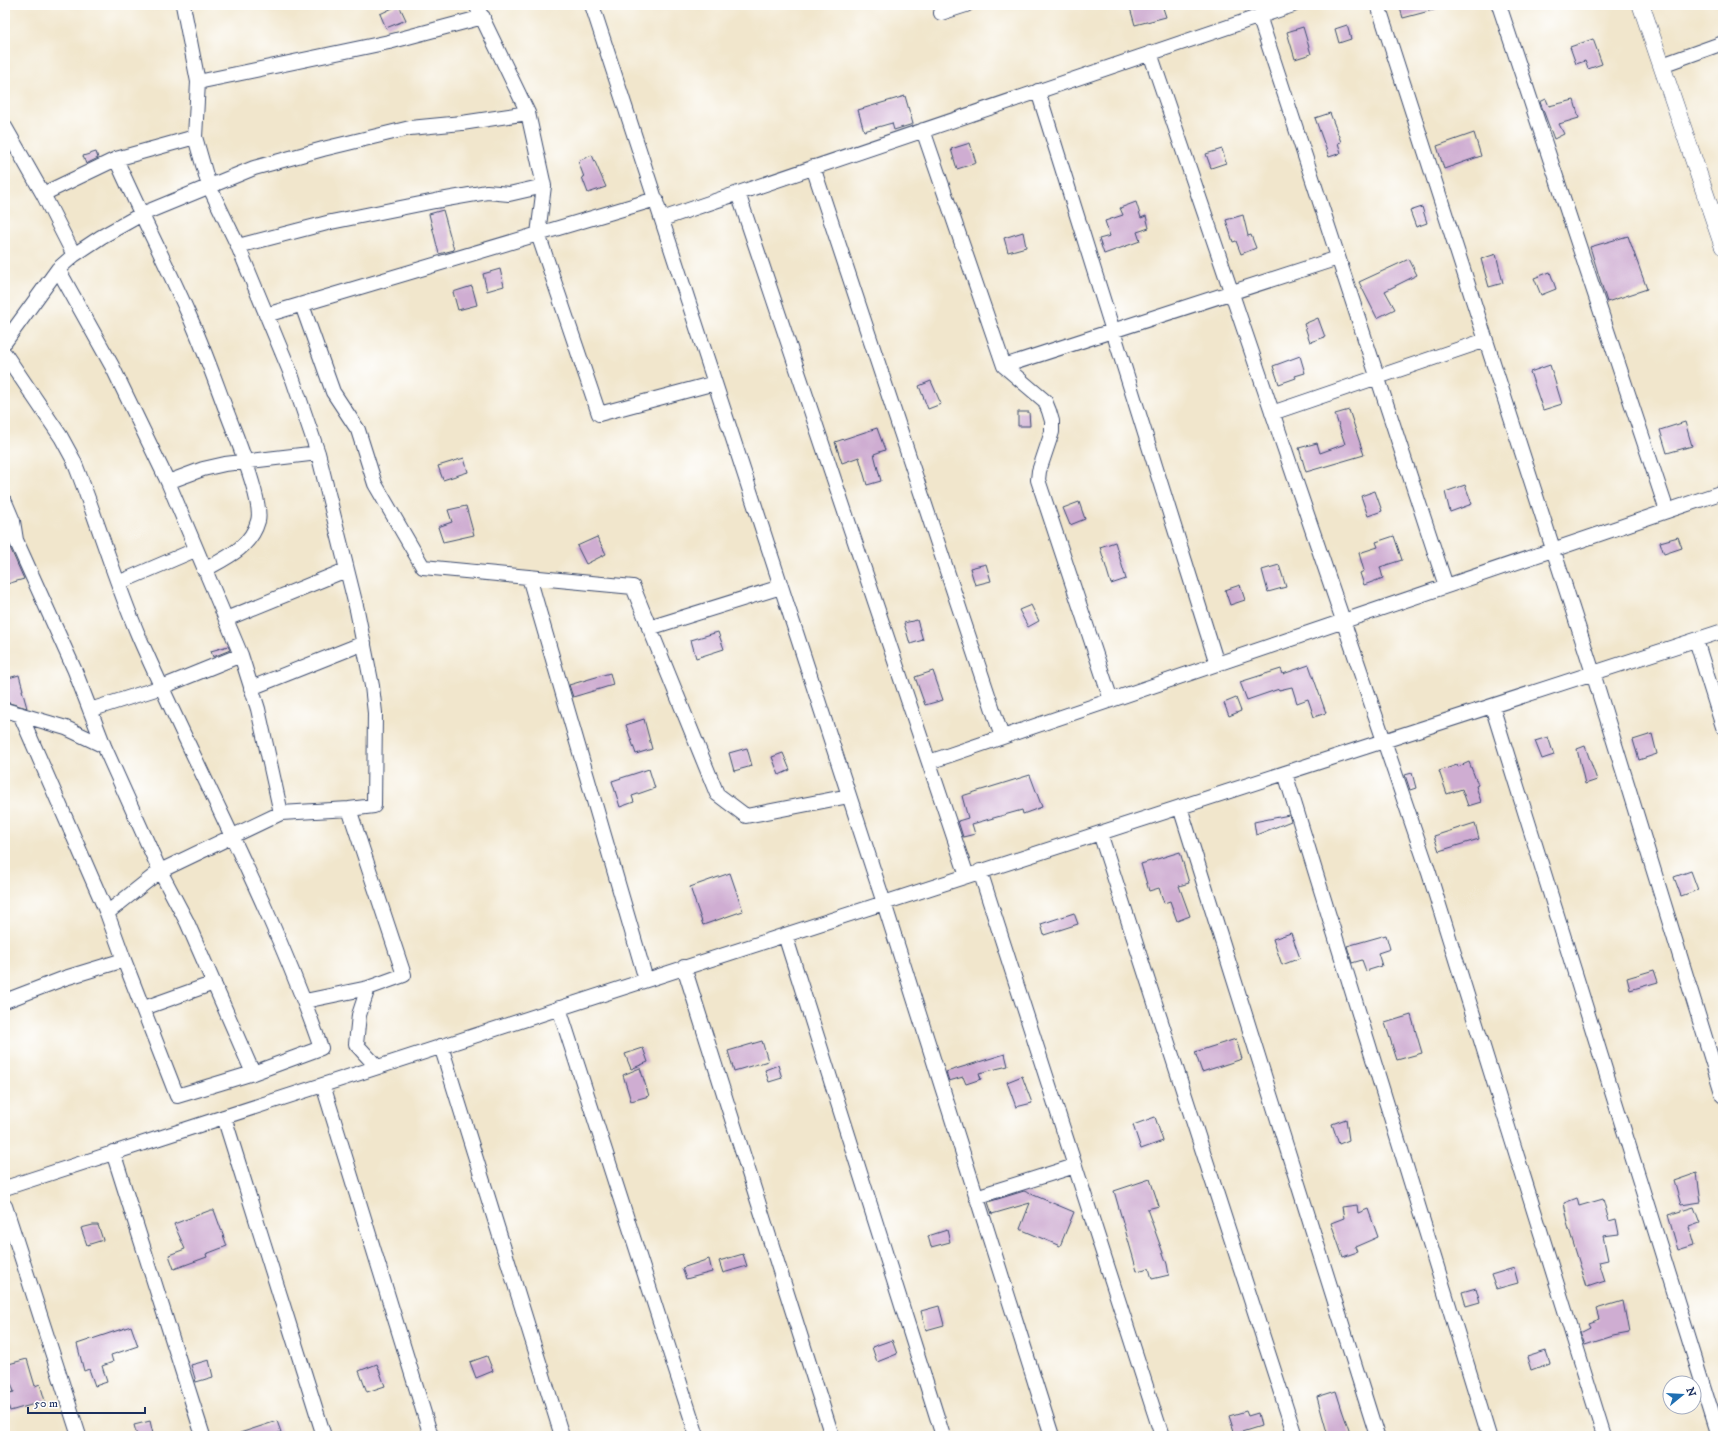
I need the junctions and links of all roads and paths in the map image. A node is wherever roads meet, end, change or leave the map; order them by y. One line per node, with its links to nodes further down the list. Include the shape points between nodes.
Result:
1 (183, 5): 14 (street)
2 (592, 5): 26 (street)
3 (966, 5): 9 (street)
4 (1293, 5): 10 (street)
5 (1378, 5): 39 (street)
6 (1499, 5): 51 (street)
7 (1642, 5): 13 (street)
8 (479, 11): 14 (street, via 389,42); 16 (street)
9 (940, 13)
10 (1259, 16): 12 (street); 33 (street)
11 (1723, 43): 13 (street)
12 (1150, 53): 15 (street); 35 (street)
13 (1662, 65): 31 (street)
14 (198, 82): 19 (street)
15 (1038, 91): 18 (street); 38 (street)
16 (528, 114): 22 (street, via 410,128 261,166); 23 (street)
17 (5, 127): 25 (street)
18 (923, 130): 21 (street); 42 (street)
19 (195, 137): 20 (street); 22 (street)
20 (116, 159): 25 (street); 27 (street)
21 (813, 167): 24 (street); 77 (street)
22 (209, 186): 27 (street); 30 (street)
23 (544, 186): 29 (street); 30 (street, via 509,194 487,192 435,201 331,222)
24 (738, 193): 28 (street); 80 (street)
25 (43, 194): 32 (street)
26 (656, 199): 28 (street); 29 (street)
27 (142, 214): 32 (street); 47 (street, via 188,314)
28 (662, 219): 44 (street)
29 (538, 234): 36 (street); 44 (street, via 599,414)
30 (238, 246): 37 (street)
31 (1723, 246)
32 (74, 255): 34 (street)
33 (1338, 258): 35 (street); 43 (street)
34 (58, 269): 40 (street); 48 (street, via 112,366)
35 (1231, 292): 38 (street); 45 (street)
36 (302, 305): 37 (street); 56 (street, via 334,392 358,430 375,484 423,567)
37 (266, 316): 46 (street, via 291,374)
38 (1113, 331): 42 (street); 67 (street)
39 (1486, 340): 43 (street); 53 (street)
40 (5, 342)
41 (5, 354): 57 (street, via 73,459)
42 (1004, 366): 71 (street, via 1045,401 1052,421 1050,441 1038,480)
43 (1377, 377): 45 (street); 58 (street)
44 (715, 383): 59 (street)
45 (1272, 412): 61 (street)
46 (318, 453): 47 (street); 55 (street)
47 (246, 462): 48 (street, via 237,461 203,469); 54 (street, via 259,511 258,520 239,550)
48 (168, 482): 52 (street)
49 (1723, 492): 51 (street)
50 (5, 502): 74 (street, via 13,521 16,540)
51 (1666, 511): 53 (street)
52 (195, 550): 54 (street); 57 (street)
53 (1553, 550): 58 (street); 68 (street)
54 (204, 570): 60 (street)
55 (346, 570): 60 (street); 65 (street, via 358,610)
56 (529, 577): 62 (street, via 633,587); 95 (street)
57 (118, 583): 69 (street)
58 (1446, 586): 61 (street)
59 (781, 587): 62 (street); 82 (street)
60 (226, 619): 66 (street)
61 (1343, 621): 67 (street); 78 (street)
62 (650, 628): 82 (street, via 717,794 746,816)
63 (1723, 631): 64 (street)
64 (1696, 640): 68 (street); 76 (street)
65 (364, 643): 70 (street); 84 (street, via 375,713 374,806)
66 (241, 655): 69 (street); 70 (street)
67 (1217, 664): 71 (street)
68 (1593, 673): 72 (street); 106 (street)
69 (162, 687): 74 (street); 87 (street)
70 (252, 688): 85 (street)
71 (1111, 700): 77 (street)
72 (1492, 706): 78 (street); 127 (street)
73 (5, 710): 75 (street)
74 (90, 710): 79 (street)
75 (20, 714): 79 (street, via 66,728); 91 (street)
76 (1723, 727)
77 (1002, 737): 80 (street)
78 (1384, 741): 81 (street); 126 (street, via 1429,873)
79 (104, 746): 88 (street)
80 (929, 762): 89 (street)
81 (1285, 773): 83 (street); 125 (street)
82 (849, 796): 90 (street)
83 (1180, 807): 86 (street); 124 (street)
84 (349, 809): 85 (street); 97 (street, via 404,975)
85 (281, 812): 87 (street)
86 (1100, 833): 89 (street); 123 (street)
87 (233, 836): 88 (street); 99 (street)
88 (160, 871): 91 (street); 96 (street, via 187,922)
89 (974, 874): 90 (street); 109 (street)
90 (884, 903): 92 (street); 111 (street)
91 (108, 913): 93 (street)
92 (785, 935): 94 (street); 120 (street)
93 (124, 960): 98 (street, via 65,978); 100 (street)
94 (684, 967): 95 (street); 119 (street)
95 (646, 980): 101 (street)
96 (214, 983): 100 (street); 104 (street)
97 (368, 988): 99 (street); 103 (street, via 359,1015 356,1044)
98 (5, 1001)
99 (305, 1001): 104 (street, via 321,1048)
100 (144, 1008): 104 (street, via 177,1096)
101 (559, 1008): 102 (street); 118 (street)
102 (441, 1046): 103 (street); 117 (street)
103 (377, 1067): 105 (street)
104 (253, 1073)
105 (323, 1084): 107 (street); 116 (street)
106 (1723, 1096)
107 (224, 1117): 108 (street); 115 (street)
108 (113, 1152): 110 (street); 114 (street)
109 (1075, 1166): 111 (street); 122 (street)
110 (5, 1188)
111 (976, 1197): 121 (street)
112 (5, 1206): 113 (street)
113 (79, 1436)
114 (203, 1436)
115 (324, 1436)
116 (431, 1436)
117 (562, 1436)
118 (697, 1436)
119 (832, 1436)
120 (943, 1436)
121 (1052, 1436)
122 (1162, 1436)
123 (1294, 1436)
124 (1377, 1436)
125 (1489, 1436)
126 (1604, 1436)
127 (1719, 1436)

